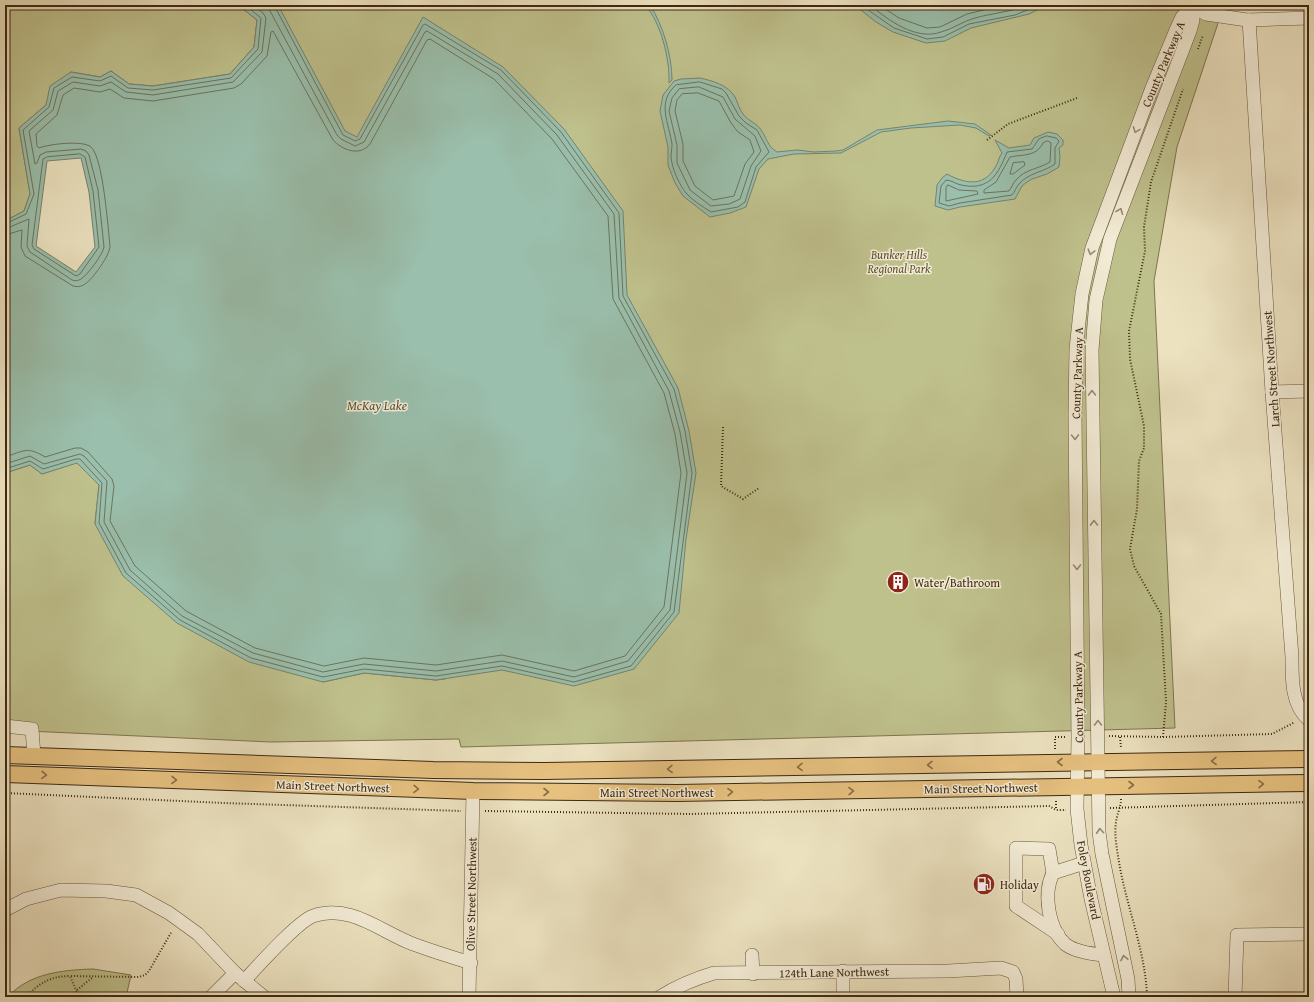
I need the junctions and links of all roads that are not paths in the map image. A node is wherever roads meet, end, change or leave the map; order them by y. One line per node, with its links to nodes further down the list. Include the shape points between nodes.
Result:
1 (1191, 6): 3 (street, via 1206,14); 11 (street, County Parkway A, one-way to 11, via 1182,17 1173,38 1105,211 1092,248 1082,294 1076,349 1075,415); 12 (street, County Parkway A, one-way to 1, via 1092,358 1096,300 1103,263 1117,219 1190,31 1193,20)
2 (1309, 18): 3 (street)
3 (1249, 20): 5 (street, Larch Street Northwest)
4 (1309, 391): 5 (street)
5 (1272, 392): 6 (street, Larch Street Northwest, via 1292,657 1292,691)
6 (1307, 718)
7 (5, 726): 9 (street, via 32,728)
8 (5, 755): 9 (main road, Main Street Northwest)
9 (34, 756): 11 (main road, Main Street Northwest, one-way to 9, via 536,771)
10 (1309, 759): 12 (main road, Main Street Northwest, one-way to 12)
11 (1079, 762): 12 (main road, Main Street Northwest); 15 (street, Foley Boulevard)
12 (1099, 762): 16 (street, Foley Boulevard)
13 (5, 774): 17 (main road, Main Street Northwest, one-way to 17)
14 (1309, 783): 16 (main road, Main Street Northwest, one-way to 14)
15 (1078, 786): 16 (main road, Main Street Northwest); 17 (main road, Main Street Northwest, one-way to 15, via 693,792); 18 (street, Foley Boulevard, via 1077,809)
16 (1099, 786): 36 (street, Foley Boulevard, one-way to 16, via 1128,978 1102,854)
17 (473, 792): 25 (street, Olive Street Northwest)
18 (1084, 863): 19 (street); 24 (street, Foley Boulevard)
19 (1053, 873): 21 (street, via 1048,890 1051,919); 21 (street, via 1049,849 1016,848 1016,906)
20 (5, 910): 28 (street, via 26,899 61,890 136,895 198,934)
21 (1058, 934): 24 (street, via 1066,944 1078,950)
22 (1309, 934): 37 (street, via 1237,935)
23 (752, 955): 27 (street)
24 (1104, 955): 35 (street, Foley Boulevard)
25 (470, 963): 28 (street, via 412,944 376,924 346,914 327,914 312,916); 31 (street, Olive Street Northwest)
26 (843, 971): 27 (street, 124th Lane Northwest); 33 (street); 34 (street, 124th Lane Northwest, via 1001,968 1013,972 1016,978)
27 (753, 974): 32 (street, 124th Lane Northwest, via 714,973 673,988)
28 (240, 977): 29 (street); 30 (street)
29 (211, 997)
30 (264, 997)
31 (469, 997)
32 (660, 997)
33 (842, 997)
34 (1017, 997)
35 (1114, 997)
36 (1129, 997)
37 (1234, 997)

